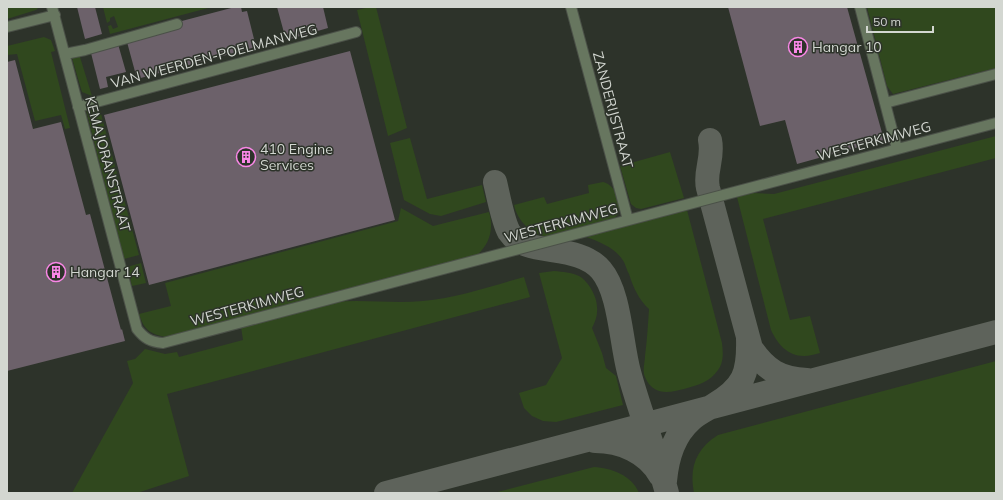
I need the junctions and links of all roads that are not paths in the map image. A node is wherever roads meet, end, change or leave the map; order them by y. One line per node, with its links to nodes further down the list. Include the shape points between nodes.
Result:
1 (571, 7): 13 (street, ZANDERIJSTRAAT)
2 (860, 7): 9 (street)
3 (53, 11): 5 (street); 7 (street, KEMAJORANSTRAAT)
4 (177, 24): 7 (street)
5 (7, 27)
6 (356, 32): 10 (street, VAN WEERDEN-POELMANWEG)
7 (65, 54): 10 (street, KEMAJORANSTRAAT)
8 (996, 74): 9 (street)
9 (885, 104): 12 (street)
10 (78, 106): 14 (street, KEMAJORANSTRAAT)
11 (996, 123): 12 (street, WESTERKIMWEG)
12 (897, 150): 13 (street, WESTERKIMWEG)
13 (628, 220): 14 (street, WESTERKIMWEG, via 163,343 145,338)
14 (136, 329)

